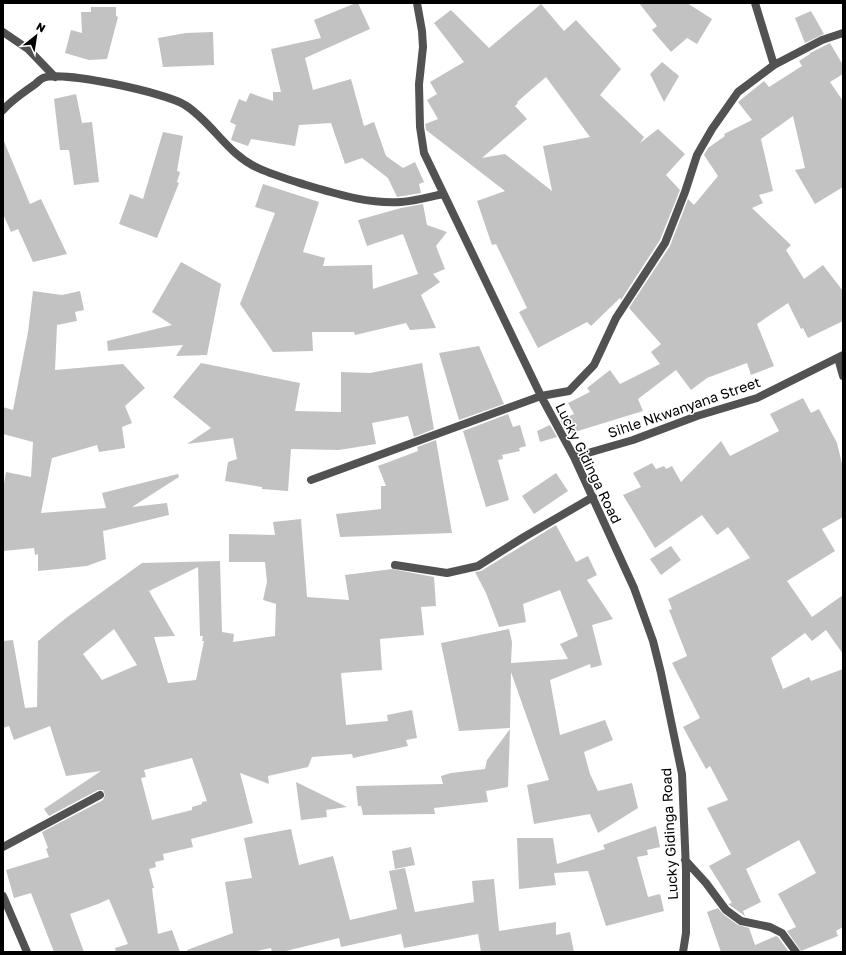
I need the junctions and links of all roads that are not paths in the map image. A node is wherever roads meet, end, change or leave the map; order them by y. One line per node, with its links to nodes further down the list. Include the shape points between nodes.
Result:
1 (417, 3): 8 (street, Lucky Gidinga Road, via 423,47 419,84 420,127 424,153)
2 (755, 3): 5 (street)
3 (3, 32): 6 (street, via 28,49)
4 (843, 33): 5 (street, via 822,40)
5 (774, 65): 11 (street, via 738,92 712,129 697,155 664,243 616,318 594,365 569,391)
6 (55, 77): 7 (street, via 44,78 24,91); 8 (street, via 98,81 165,96 185,104 216,132 238,157 257,168 348,197 377,202 402,202)
7 (3, 110)
8 (443, 194): 11 (street, Lucky Gidinga Road)
9 (840, 356): 10 (street); 12 (street, Sihle Nkwanyana Street, via 757,398)
10 (843, 376)
11 (541, 396): 12 (street, Lucky Gidinga Road); 13 (street)
12 (574, 457): 14 (street, Lucky Gidinga Road)
13 (311, 480)
14 (593, 497): 15 (street, via 478,566 447,573); 18 (street, Lucky Gidinga Road, via 634,588 653,641 682,774)
15 (395, 565)
16 (100, 795): 17 (street)
17 (3, 847)
18 (685, 860): 21 (street, Lucky Gidinga Road, via 686,933); 22 (street, via 726,910 741,921 770,927 782,933)
19 (3, 896): 20 (street)
20 (27, 952)
21 (683, 952)
22 (796, 952)

